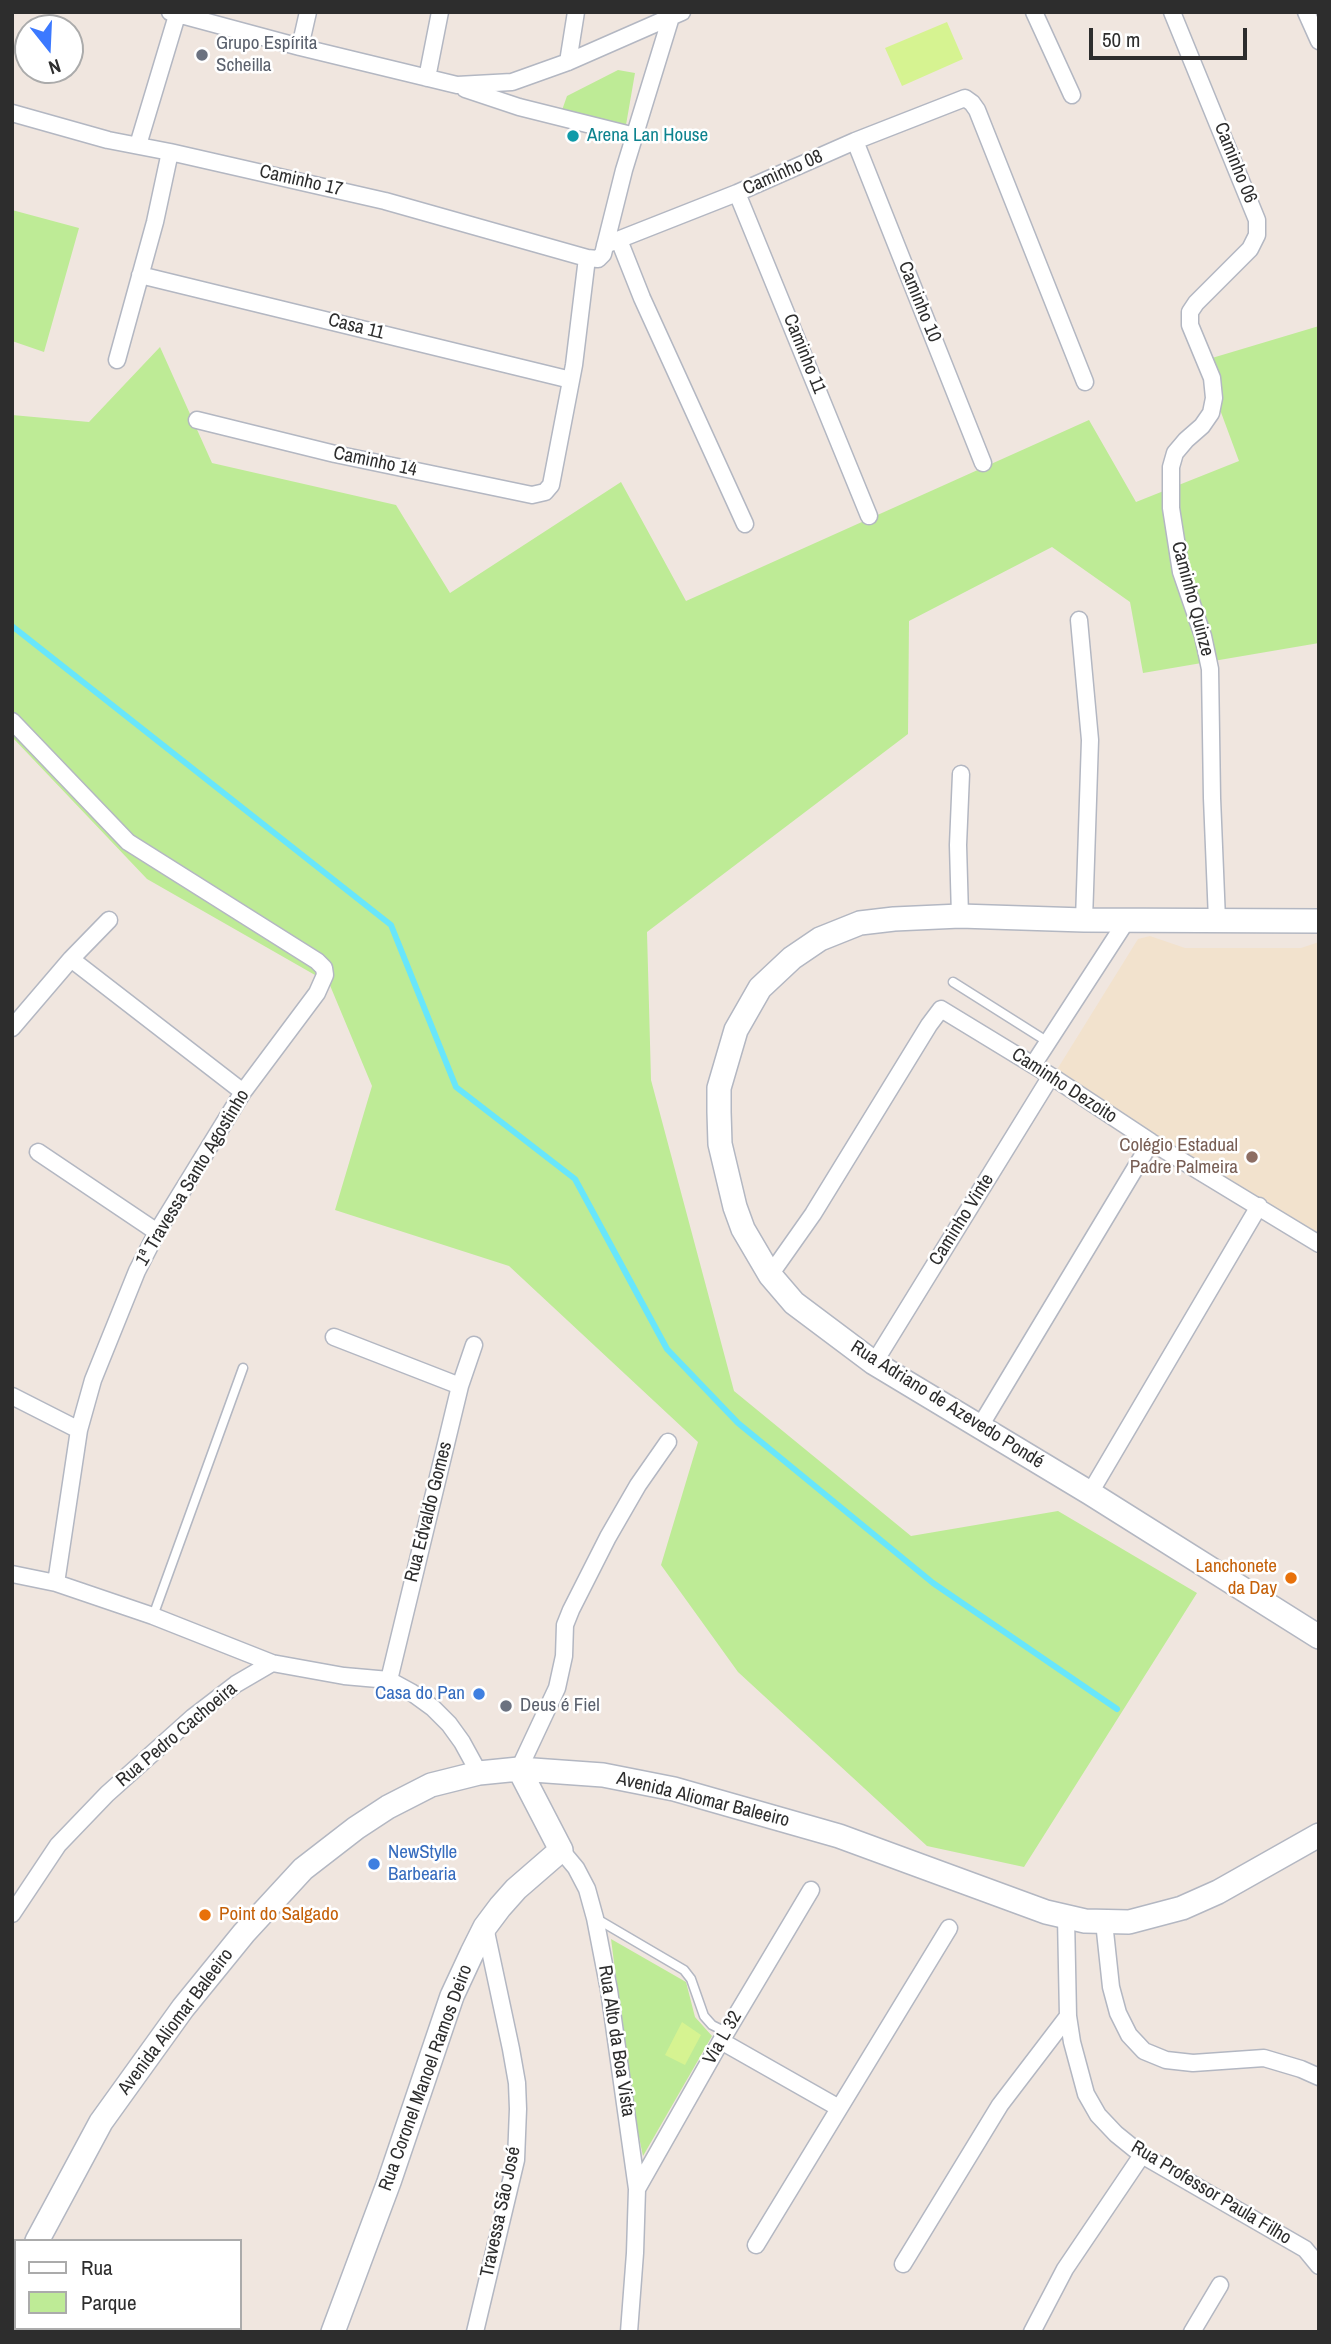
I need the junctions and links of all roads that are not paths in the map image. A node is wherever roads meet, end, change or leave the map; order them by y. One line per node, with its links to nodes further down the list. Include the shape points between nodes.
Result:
1 (308, 12): 10 (street)
2 (440, 12): 12 (street)
3 (576, 12): 11 (street)
4 (1034, 12): 14 (street)
5 (1172, 12): 23 (street, Caminho 06, via 1257,220 1250,249 1190,312)
6 (1306, 12): 9 (street)
7 (175, 13): 10 (street); 18 (street)
8 (676, 15): 11 (street); 16 (street)
9 (1319, 41)
10 (300, 47): 12 (street)
11 (568, 62): 13 (street, via 512,82)
12 (427, 78): 13 (street)
13 (457, 86): 16 (street)
14 (1072, 96)
15 (12, 113): 18 (street, Caminho 17)
16 (635, 136): 21 (street)
17 (855, 141): 20 (street, Caminho 08); 26 (street, Caminho 08, via 961,98 969,99); 28 (street, Caminho 10)
18 (138, 145): 19 (street, Caminho 17)
19 (170, 152): 21 (street, Caminho 17); 22 (street)
20 (737, 193): 21 (street, Caminho 08); 29 (street, Caminho 11)
21 (603, 249): 25 (street); 30 (street, via 642,298)
22 (140, 275): 24 (street); 25 (street, Casa 11)
23 (1195, 339): 38 (street, Caminho Quinze, via 1212,378 1212,413 1175,453 1171,508 1181,572 1210,668)
24 (117, 360)
25 (571, 380): 27 (street, Caminho 14, via 551,485 532,495)
26 (1085, 382)
27 (197, 420)
28 (983, 463)
29 (869, 516)
30 (745, 524)
31 (1079, 620): 36 (street, via 1090,740)
32 (12, 721): 46 (street, 1ª Travessa Santo Agostinho, via 128,842 324,968 317,993)
33 (961, 774): 34 (street)
34 (960, 916): 36 (street, Rua Adriano de Azevedo Pondé); 52 (street, Rua Adriano de Azevedo Pondé, via 860,923 820,939 760,988 736,1030 719,1088 720,1144 743,1229)
35 (110, 920): 40 (street)
36 (1084, 920): 37 (street, Rua Adriano de Azevedo Pondé)
37 (1127, 920): 38 (street, Rua Adriano de Azevedo Pondé); 43 (street)
38 (1217, 920): 39 (street, Rua Adriano de Azevedo Pondé)
39 (1319, 921)
40 (71, 959): 42 (street); 46 (street)
41 (953, 982): 43 (lane)
42 (12, 1028)
43 (1048, 1042): 44 (street)
44 (1033, 1065): 45 (street, Caminho Dezoito); 52 (street, Caminho Dezoito, via 938,1011 820,1203)
45 (1051, 1076): 47 (street, Caminho Dezoito); 55 (street, Caminho Vinte)
46 (243, 1092): 50 (street, 1ª Travessa Santo Agostinho)
47 (1152, 1142): 49 (street, Caminho Dezoito); 59 (street)
48 (38, 1152): 50 (street)
49 (1259, 1206): 51 (street, Caminho Dezoito); 62 (street)
50 (157, 1232): 60 (street, 1ª Travessa Santo Agostinho, via 93,1380)
51 (1319, 1244)
52 (769, 1275): 55 (street, Rua Adriano de Azevedo Pondé, via 794,1303)
53 (334, 1337): 57 (street)
54 (474, 1345): 57 (street, Rua Edvaldo Gomes)
55 (874, 1363): 59 (street, Rua Adriano de Azevedo Pondé)
56 (243, 1367): 65 (lane)
57 (460, 1386): 68 (street, Rua Edvaldo Gomes)
58 (12, 1396): 60 (street)
59 (979, 1428): 62 (street, Rua Adriano de Azevedo Pondé)
60 (79, 1430): 64 (street, 1ª Travessa Santo Agostinho)
61 (668, 1442): 69 (street, via 638,1485 571,1610 557,1688)
62 (1090, 1493): 66 (street, Rua Adriano de Azevedo Pondé)
63 (12, 1573): 64 (street)
64 (56, 1583): 65 (street)
65 (153, 1616): 67 (street)
66 (1317, 1638)
67 (272, 1662): 68 (street); 74 (street, Rua Pedro Cachoeira, via 193,1717 107,1794 58,1845)
68 (389, 1680): 70 (street, via 449,1724)
69 (519, 1769): 70 (street, Avenida Aliomar Baleeiro); 72 (street, Rua Alto da Boa Vista); 75 (street, Avenida Aliomar Baleeiro, via 603,1775 674,1788 839,1836)
70 (479, 1773): 86 (street, Avenida Aliomar Baleeiro, via 409,1794 303,1868 183,2008 108,2111)
71 (1314, 1836): 77 (street, Avenida Aliomar Baleeiro, via 1182,1908 1129,1922)
72 (562, 1850): 76 (street, Rua Alto da Boa Vista, via 587,1889); 78 (street, Rua Coronel Manoel Ramos Deiro, via 516,1889)
73 (811, 1890): 81 (street, Via L 32)
74 (13, 1912)
75 (1066, 1917): 77 (street, Avenida Aliomar Baleeiro); 80 (street, Rua Professor Paula Filho)
76 (596, 1918): 81 (lane, via 684,1970 704,2016); 85 (street, Rua Alto da Boa Vista)
77 (1104, 1922): 82 (street, via 1118,2013 1129,2035 1144,2050 1166,2060 1193,2063 1264,2058)
78 (485, 1927): 91 (street, Rua Coronel Manoel Ramos Deiro, via 452,1996); 92 (street, Travessa São José, via 517,2082 518,2109 516,2160)
79 (949, 1928): 83 (street)
80 (1068, 2016): 84 (street, Rua Professor Paula Filho, via 1079,2071 1092,2104 1116,2134); 88 (street, via 1000,2105)
81 (723, 2037): 83 (street); 85 (street, Via L 32)
82 (1319, 2077)
83 (839, 2108): 87 (street)
84 (1142, 2155): 89 (street, Rua Professor Paula Filho, via 1305,2249); 94 (street, via 1065,2269)
85 (637, 2189): 93 (street, Rua Alto da Boa Vista)
86 (38, 2239)
87 (756, 2245)
88 (902, 2264)
89 (1319, 2266)
90 (1220, 2285): 95 (street)
91 (333, 2332)
92 (475, 2332)
93 (629, 2332)
94 (1032, 2332)
95 (1192, 2332)

